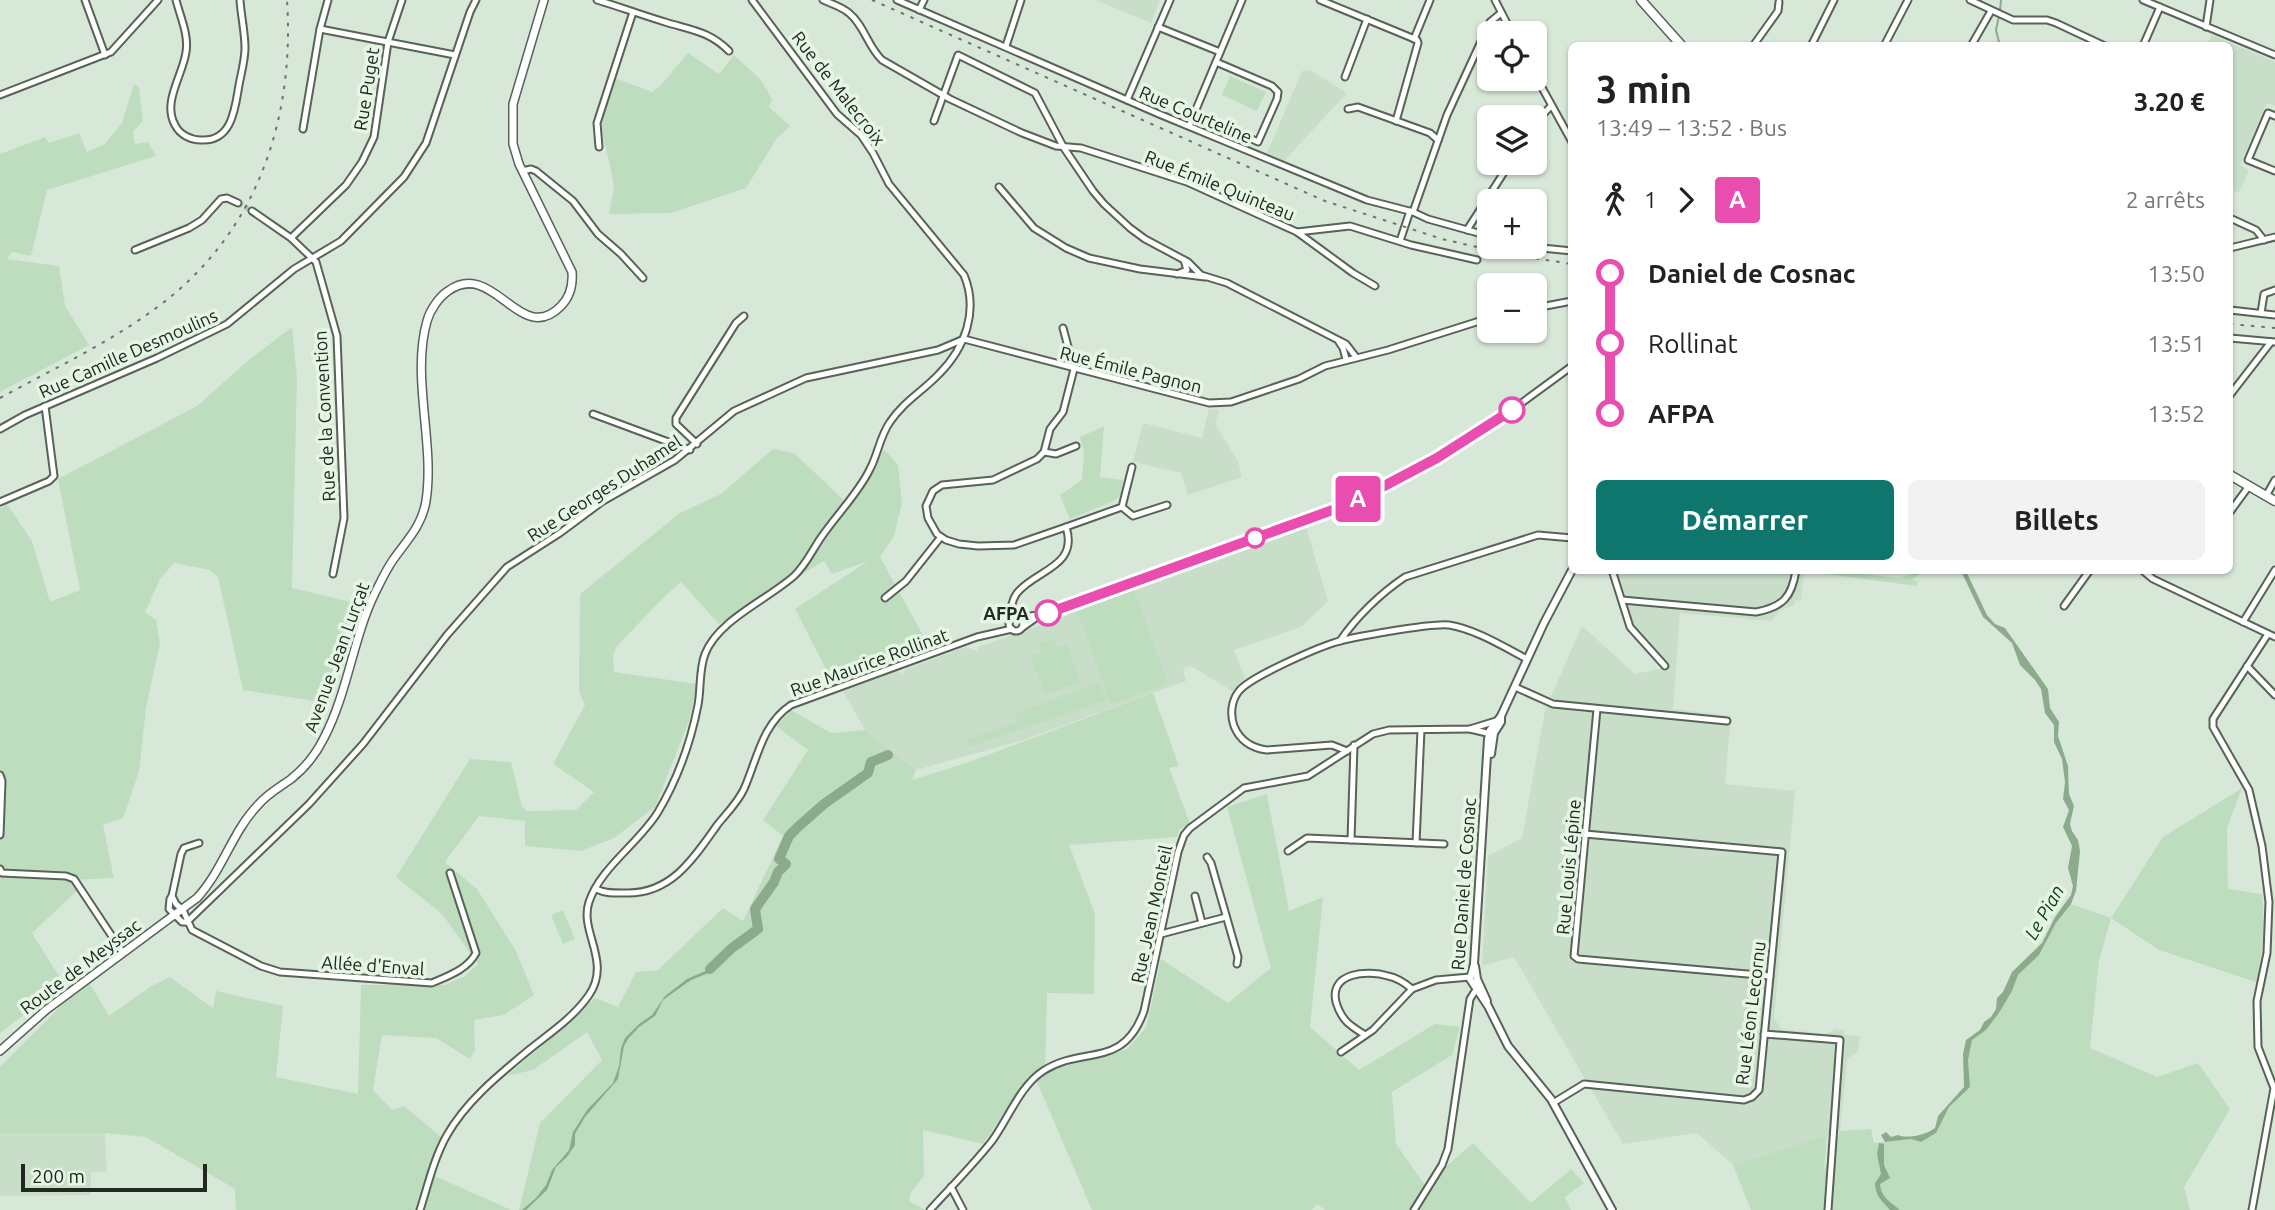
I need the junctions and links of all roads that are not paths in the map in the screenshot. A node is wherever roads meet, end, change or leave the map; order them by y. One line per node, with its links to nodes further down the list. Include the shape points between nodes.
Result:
1 (85, 0): 49 (street)
2 (158, 0): 49 (street)
3 (176, 0): 4 (street, via 187,41 171,105 173,118 185,136 210,141 230,125 235,108 245,49)
4 (240, 0)
5 (328, 0): 35 (street)
6 (402, 0): 38 (street, Rue Puget)
7 (476, 0): 50 (street, Rue Camille Desmoulins)
8 (544, 0): 71 (main road, Avenue Jean Lurçat, via 513,104 513,144)
9 (597, 0): 29 (street)
10 (752, 0): 107 (street, Rue de Malecroix, via 837,114 861,135 889,184 964,275 971,302)
11 (823, 0): 56 (street, Rue Émile Quinteau, via 853,15 882,60)
12 (897, 0): 28 (street, Rue Courteline)
13 (924, 0): 28 (street)
14 (1021, 0): 46 (street)
15 (1170, 0): 36 (street)
16 (1242, 0): 48 (street)
17 (1430, 0): 37 (street)
18 (1495, 0): 31 (street)
19 (1641, 0): 39 (main road)
20 (1834, 0): 41 (street)
21 (1908, 0): 42 (street)
22 (1970, 0): 30 (street)
23 (2143, 0): 27 (street)
24 (2210, 0): 34 (street)
25 (1323, 1): 32 (street)
26 (1779, 2): 40 (street, via 1778,11)
27 (2160, 7): 34 (street); 45 (street)
28 (919, 10): 46 (street, Rue Courteline)
29 (633, 12): 47 (street, via 699,30); 69 (street, via 597,123)
30 (1993, 12): 43 (street); 44 (street, via 2013,20 2047,20)
31 (1501, 13): 33 (street); 68 (street, via 1490,22)
32 (1367, 19): 37 (street); 53 (street)
33 (1505, 21)
34 (2206, 27): 51 (street)
35 (320, 29): 38 (street); 66 (street)
36 (1157, 30): 48 (street); 57 (street)
37 (1416, 39): 64 (street)
38 (388, 42): 50 (street); 83 (street, Rue Puget, via 374,137 362,162 334,198)
39 (1681, 42)
40 (1756, 42)
41 (1813, 42)
42 (1886, 42)
43 (1974, 42)
44 (2096, 42)
45 (2145, 42)
46 (1006, 46): 57 (street, Rue Courteline)
47 (729, 51)
48 (1220, 52): 52 (street)
49 (105, 55): 55 (street)
50 (455, 55): 90 (street, Rue Camille Desmoulins, via 426,143 404,177 341,241)
51 (2275, 55)
52 (1216, 62): 61 (street, via 1272,86 1277,99 1258,142); 65 (street)
53 (1345, 78)
54 (1543, 91): 58 (street)
55 (0, 95)
56 (943, 95): 63 (street); 70 (street, Rue Émile Quinteau); 70 (street, via 958,55 1032,90)
57 (1128, 100): 65 (street, Rue Courteline)
58 (1551, 106): 60 (street); 67 (street)
59 (1348, 109): 64 (street, via 1358,107)
60 (1547, 110)
61 (1201, 115)
62 (2275, 116): 72 (street, via 2268,113 2248,160)
63 (934, 121)
64 (1396, 121): 68 (street)
65 (1189, 126): 77 (street, Rue Courteline, via 1367,200)
66 (303, 129)
67 (1568, 135)
68 (1438, 140): 77 (street)
69 (599, 147)
70 (1064, 148): 80 (street, Rue Émile Quinteau, via 1081,148 1180,180); 91 (street, via 1117,217)
71 (523, 171): 95 (street, via 536,171 561,190); 183 (main road, Avenue Jean Lurçat, via 572,272 570,291 555,310 536,317 520,313 492,289 476,284 458,285 438,300 427,319 424,342 424,422 430,473 423,518 373,598 337,708 316,752 293,778 258,804 240,827 212,881)
72 (2275, 171)
73 (1502, 175): 79 (street)
74 (999, 187): 93 (street, via 1034,228 1066,248 1097,260)
75 (238, 204): 88 (street, via 221,199 189,229)
76 (252, 211): 83 (street)
77 (1412, 212): 79 (street, Rue Courteline); 85 (street)
78 (2233, 219): 84 (street, via 2256,230)
79 (1467, 230): 81 (street, Rue Courteline)
80 (1297, 232): 85 (street, via 1350,226); 96 (street, Rue Émile Quinteau)
81 (1477, 233)
82 (2275, 237): 84 (street)
83 (291, 238): 90 (street)
84 (2264, 240): 86 (street)
85 (1400, 241): 92 (street)
86 (2233, 247)
87 (1547, 248): 89 (street)
88 (135, 250)
89 (1568, 251)
90 (313, 259): 115 (street, Rue Camille Desmoulins, via 219,329); 136 (street, Rue de la Convention, via 338,336 344,519)
91 (1184, 260): 93 (street, via 1186,270); 94 (street)
92 (1477, 260)
93 (1177, 274): 94 (street)
94 (1207, 277): 108 (street)
95 (643, 278)
96 (1375, 286)
97 (2275, 290): 101 (street, via 2264,294)
98 (1568, 302): 99 (street)
99 (1547, 306)
100 (2233, 310): 101 (street)
101 (2261, 313): 102 (street)
102 (2275, 315)
103 (744, 316): 118 (street, via 676,418 676,424)
104 (1477, 322): 110 (street, Rue Émile Pagnon)
105 (1063, 328): 112 (street)
106 (2233, 338): 109 (street)
107 (964, 339): 112 (street, Rue Émile Pagnon); 118 (street, Rue Georges Duhamel, via 938,350 806,378 734,411); 180 (street, via 940,373 888,424 866,478 798,573 727,622 714,638 704,655 690,737 669,789 658,812)
108 (1339, 342): 110 (street); 111 (street)
109 (2273, 342): 114 (street)
110 (1356, 357): 111 (street, Rue Émile Pagnon)
111 (1346, 359): 112 (street, Rue Émile Pagnon, via 1231,402 1209,403)
112 (1074, 369): 121 (street, via 1063,412 1050,429)
113 (1568, 369): 146 (street, via 1437,458 1352,503)
114 (2233, 391)
115 (45, 406): 117 (street, Rue Camille Desmoulins); 128 (street, via 54,476)
116 (593, 414): 120 (street)
117 (0, 429)
118 (697, 444): 120 (street, Rue Georges Duhamel)
119 (1076, 446): 121 (street, via 1056,454)
120 (690, 450): 186 (street, Rue Georges Duhamel, via 603,500 496,577 363,744 309,804)
121 (1044, 452): 133 (street, via 993,480 948,483 933,491 926,512)
122 (1132, 467): 130 (street)
123 (2233, 477): 125 (main road)
124 (2275, 480): 126 (street)
125 (2249, 486): 126 (main road); 131 (street)
126 (2266, 496): 127 (main road)
127 (2275, 501)
128 (0, 502)
129 (1167, 505): 130 (street, via 1133,516)
130 (1122, 506): 132 (street)
131 (2233, 508)
132 (1066, 527): 133 (street, via 1014,545 978,546); 144 (street, via 1069,541 1061,558 1019,591)
133 (940, 538): 142 (street, via 906,581)
134 (1568, 539): 155 (street, via 1538,536 1405,577 1350,626)
135 (2275, 570): 149 (street)
136 (333, 574)
137 (1570, 574): 156 (street, Rue Daniel de Cosnac)
138 (1613, 574): 143 (street)
139 (1795, 574): 143 (street, via 1786,599 1756,612)
140 (2087, 574): 145 (street)
141 (2147, 574): 149 (street)
142 (885, 598)
143 (1622, 600): 157 (street, via 1630,627)
144 (1012, 604): 147 (street); 148 (street)
145 (2064, 606)
146 (1040, 615): 147 (street); 150 (street)
147 (1019, 617): 148 (street); 150 (street)
148 (1009, 621): 151 (street); 152 (street, Rue Maurice Rollinat)
149 (2243, 622): 153 (street)
150 (1023, 627): 151 (street)
151 (1012, 629): 152 (street, Rue Maurice Rollinat)
152 (995, 631): 180 (street, Rue Maurice Rollinat, via 791,705 769,729 741,794 678,875 642,892)
153 (2267, 634): 154 (street); 158 (street)
154 (2275, 637)
155 (1340, 641): 156 (street, via 1447,625); 168 (street, via 1247,683 1235,697 1232,717 1242,740 1256,749 1332,745)
156 (1527, 659): 159 (street, Rue Daniel de Cosnac)
157 (1665, 666)
158 (2247, 666): 160 (street); 198 (street, via 2213,719 2213,727 2249,790 2262,846 2270,918 2257,1001 2258,1047)
159 (1515, 687): 161 (street, via 1553,704); 162 (street, Rue Daniel de Cosnac)
160 (2275, 695)
161 (1597, 709): 163 (street); 170 (street, Rue Louis Lépine)
162 (1499, 719): 164 (street, Rue Jean Monteil); 166 (street, Rue Daniel de Cosnac)
163 (1727, 720)
164 (1470, 729): 165 (street, Rue Jean Monteil); 166 (street, Rue Jean Monteil)
165 (1421, 730): 167 (street, Rue Jean Monteil, via 1381,731); 174 (street)
166 (1492, 734): 192 (street, Rue Daniel de Cosnac, via 1484,796)
167 (1354, 745): 168 (street, Rue Jean Monteil); 172 (street)
168 (1347, 751): 188 (street, Rue Jean Monteil, via 1308,776 1244,788 1190,828 1178,852)
169 (0, 775): 171 (street)
170 (1585, 834): 191 (street, Rue Louis Lépine, via 1574,956); 191 (street, Rue Léon Lecornu, via 1782,852)
171 (0, 835)
172 (1351, 840): 174 (street); 176 (street, via 1307,838)
173 (199, 843): 181 (street, via 184,848)
174 (1416, 843): 175 (street)
175 (1444, 844)
176 (1288, 851)
177 (1207, 857): 185 (street)
178 (0, 869): 189 (street, via 2,873 74,879)
179 (450, 873): 186 (street, Allée d'Enval, via 477,953 453,974 432,983 280,972 192,930)
180 (596, 890): 201 (street, via 586,911 598,963 590,994 575,1013 483,1088 448,1133)
181 (172, 896): 183 (street); 184 (street, via 169,909)
182 (1195, 896): 187 (street)
183 (183, 910): 184 (main road, Route de Meyssac); 186 (street)
184 (174, 916): 186 (street); 189 (main road, Route de Meyssac)
185 (1226, 917): 187 (street); 190 (street)
186 (187, 922)
187 (1202, 923): 188 (street)
188 (1161, 934): 200 (street, Rue Jean Monteil, via 1144,1011 1133,1034 1117,1047 1052,1066 1035,1078 990,1143)
189 (123, 953): 196 (main road, Route de Meyssac, via 27,1024)
190 (1237, 964)
191 (1770, 976): 194 (street, Rue Léon Lecornu)
192 (1475, 982): 193 (street, via 1436,979); 199 (street, Rue Daniel de Cosnac, via 1508,1046); 204 (street, via 1448,1149)
193 (1412, 989): 195 (street); 195 (street, via 1387,975 1345,976 1335,992 1336,1002 1346,1021)
194 (1765, 1034): 199 (street, Rue Léon Lecornu, via 1759,1090 1744,1100 1584,1084); 206 (street, via 1840,1040)
195 (1365, 1035): 197 (street)
196 (0, 1051)
197 (1340, 1052)
198 (2274, 1088): 207 (street)
199 (1553, 1103): 205 (street, Rue Daniel de Cosnac)
200 (951, 1187): 202 (street, Rue Jean Monteil); 203 (street)
201 (420, 1210)
202 (930, 1210)
203 (963, 1210)
204 (1414, 1210)
205 (1612, 1210)
206 (1828, 1210)
207 (2252, 1210)

